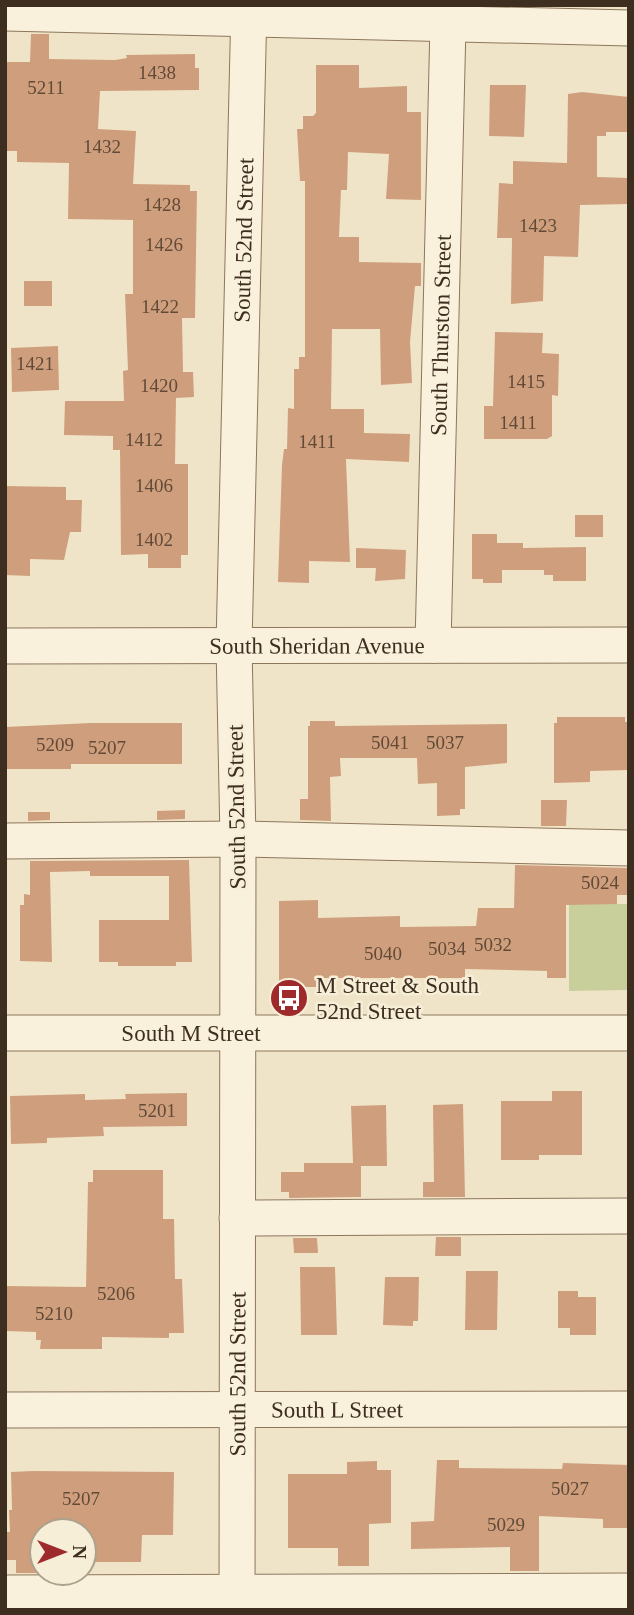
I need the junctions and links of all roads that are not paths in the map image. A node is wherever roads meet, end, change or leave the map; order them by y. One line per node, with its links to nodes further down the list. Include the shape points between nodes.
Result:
1 (249, 12): 2 (street); 3 (street); 5 (street, South 52nd Street)
2 (5, 13)
3 (448, 25): 4 (street); 6 (street, South Thurston Street)
4 (629, 28)
5 (234, 645): 6 (street, South Sheridan Avenue); 8 (street, South Sheridan Avenue); 9 (street, South 52nd Street)
6 (433, 645): 7 (street, South Sheridan Avenue)
7 (629, 645)
8 (5, 646)
9 (237, 839): 10 (street); 11 (street); 13 (street, South 52nd Street)
10 (5, 841)
11 (629, 848)
12 (5, 1032): 13 (street, South M Street)
13 (237, 1032): 14 (street, South M Street); 16 (street, South 52nd Street)
14 (629, 1032)
15 (629, 1216): 16 (street)
16 (237, 1218): 17 (street, South 52nd Street)
17 (237, 1409): 18 (street, South L Street); 19 (street, South L Street); 22 (street, South 52nd Street)
18 (629, 1409)
19 (5, 1410)
20 (629, 1591): 22 (street)
21 (5, 1593): 22 (street)
22 (237, 1600)

